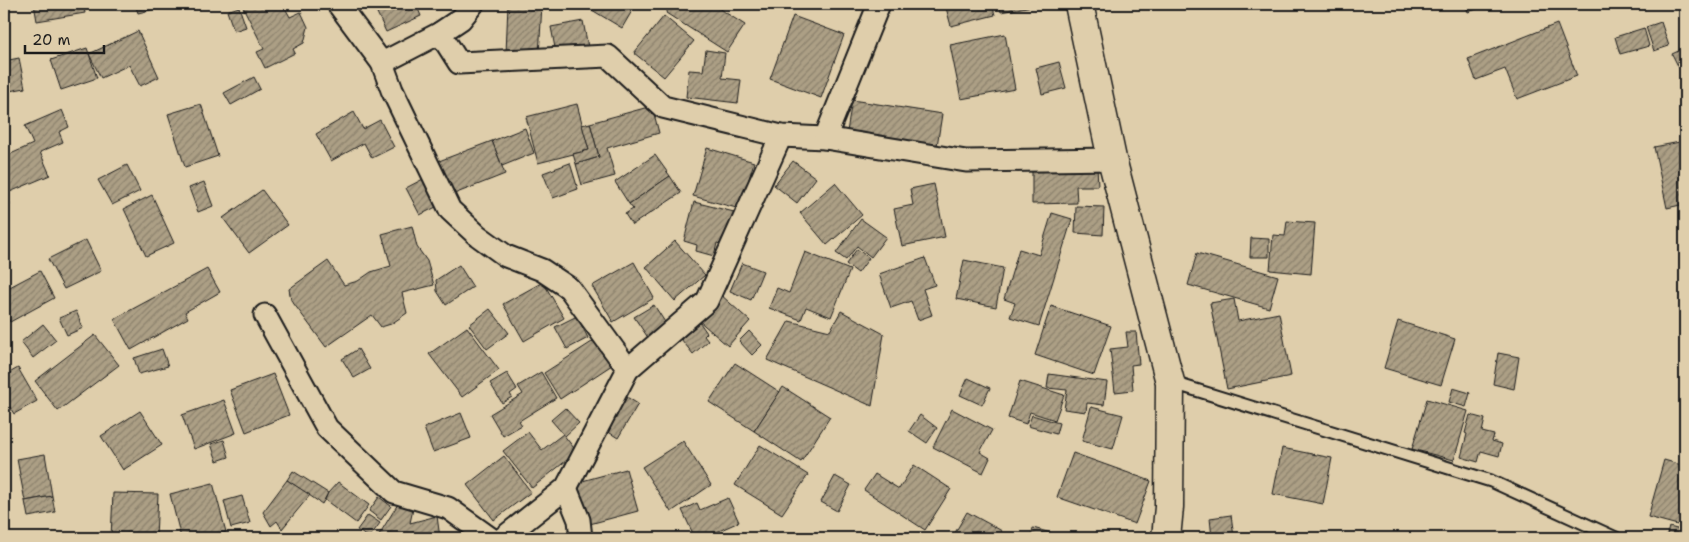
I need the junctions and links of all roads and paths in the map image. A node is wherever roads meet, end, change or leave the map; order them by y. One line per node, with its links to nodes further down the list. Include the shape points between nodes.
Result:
1 (338, 4): 6 (street)
2 (473, 4): 5 (street, via 461,19)
3 (879, 4): 8 (street)
4 (1079, 4): 9 (highway)
5 (440, 33): 6 (street); 7 (street, via 459,62 608,56 663,106)
6 (382, 63): 11 (street, via 450,210 506,256 542,270 569,288)
7 (781, 136): 8 (street); 11 (street, via 707,301)
8 (825, 138): 9 (street, via 966,161)
9 (1112, 159): 12 (highway)
10 (265, 316): 14 (street, via 327,428 394,492 448,508)
11 (628, 369): 13 (street)
12 (1170, 382): 17 (highway); 18 (lane, via 1491,480)
13 (566, 488): 15 (street); 16 (street)
14 (490, 538)
15 (503, 538)
16 (581, 538)
17 (1166, 538)
18 (1616, 538)

